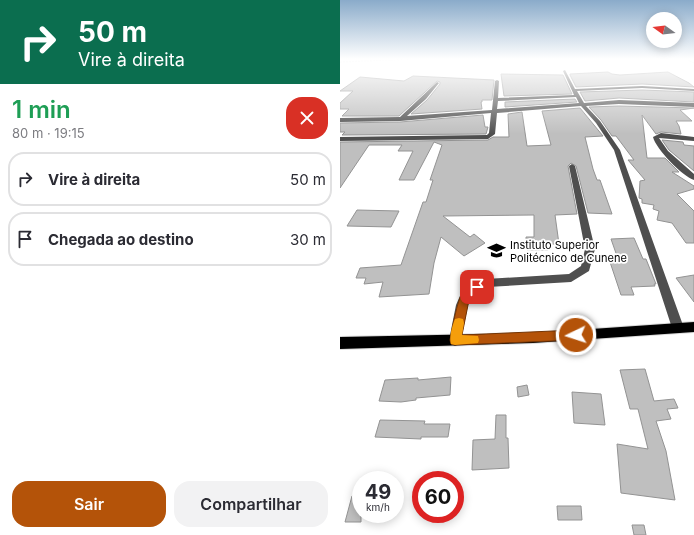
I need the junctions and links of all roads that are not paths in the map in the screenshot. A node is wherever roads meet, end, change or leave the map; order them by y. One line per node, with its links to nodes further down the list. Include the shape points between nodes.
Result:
1 (436, 84): 10 (lane)
2 (497, 84): 6 (lane)
3 (571, 84): 5 (lane)
4 (694, 90): 5 (lane, via 642,87)
5 (575, 93): 6 (lane); 8 (lane)
6 (496, 100): 9 (lane)
7 (694, 105): 8 (lane, via 621,102)
8 (583, 106): 9 (lane); 17 (lane, via 598,122 617,150)
9 (494, 112): 10 (lane); 12 (lane, via 492,134 484,138)
10 (400, 119): 11 (lane)
11 (340, 120)
12 (340, 139)
13 (694, 139): 15 (lane, via 661,135 656,137 658,143)
14 (572, 166): 18 (lane, via 590,249 585,268 571,278 486,283 468,292 462,305)
15 (694, 178)
16 (694, 327): 17 (main road)
17 (678, 328): 18 (main road, via 533,338)
18 (455, 340): 19 (main road)
19 (340, 343)

